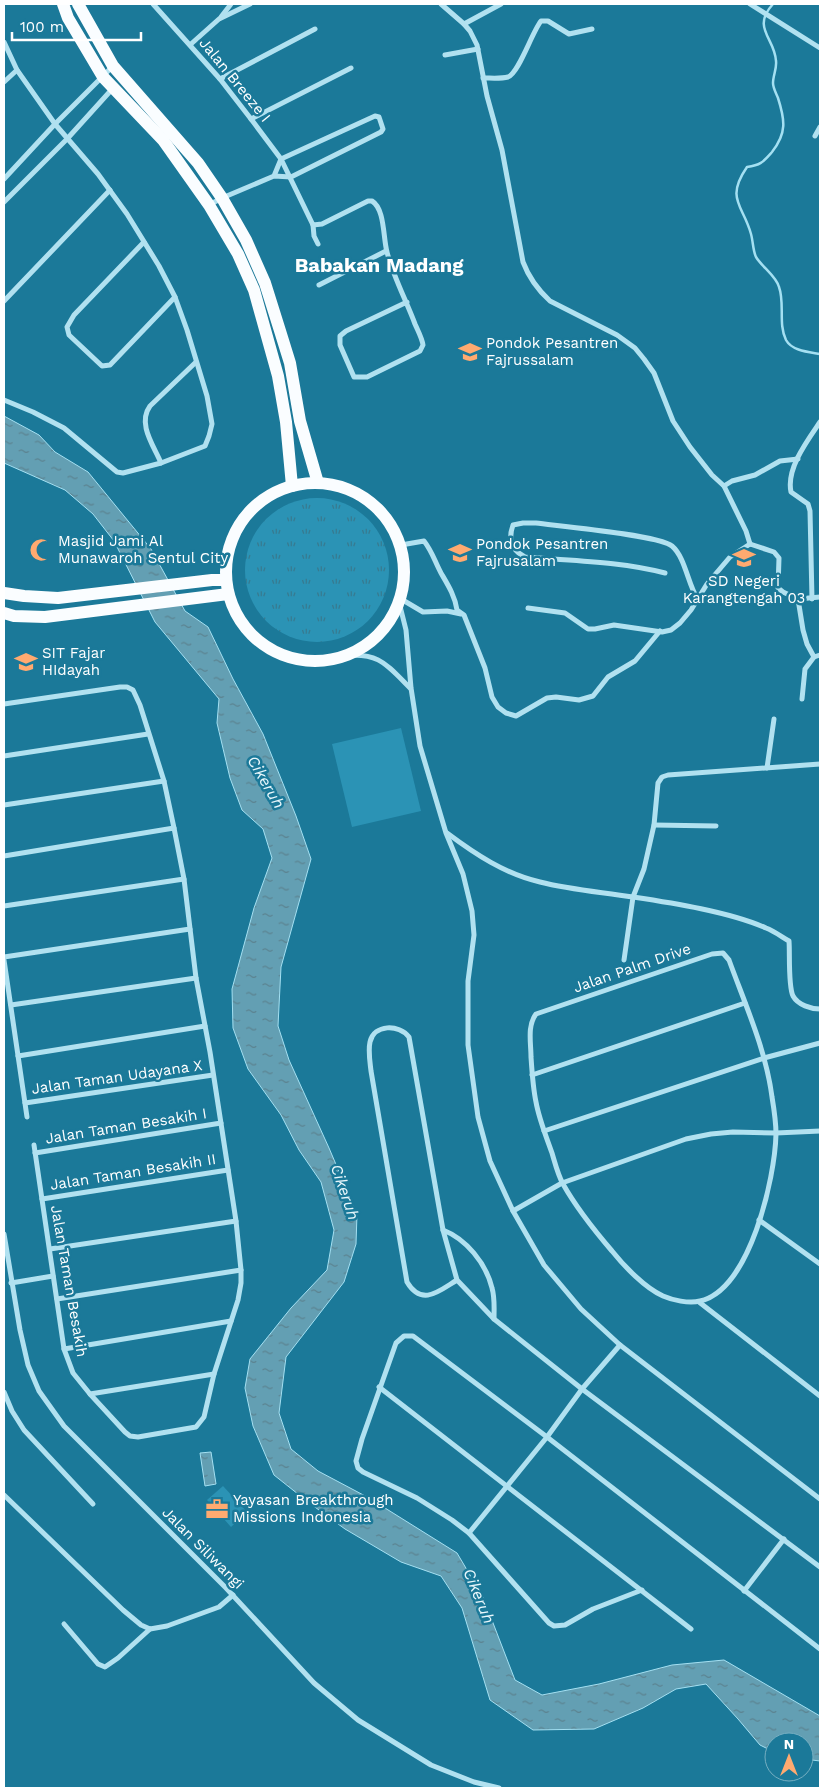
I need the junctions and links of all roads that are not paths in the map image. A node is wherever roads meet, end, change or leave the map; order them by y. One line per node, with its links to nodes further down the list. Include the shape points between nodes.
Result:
1 (62, 4): 21 (main road)
2 (78, 4): 18 (main road)
3 (231, 4): 9 (street)
4 (250, 4): 9 (street)
5 (441, 4): 10 (street)
6 (501, 4): 10 (street)
7 (750, 4): 15 (street)
8 (156, 5): 14 (street, Jalan Breeze I)
9 (219, 19): 14 (street)
10 (464, 24): 16 (street)
11 (315, 29): 24 (street)
12 (592, 29): 23 (street, via 569,34 548,21 540,21 511,75)
13 (4, 42): 20 (street)
14 (191, 44): 24 (street, Jalan Breeze I)
15 (820, 48)
16 (478, 49): 17 (street); 23 (street)
17 (446, 55)
18 (113, 66): 21 (street); 22 (main road)
19 (351, 68): 27 (street)
20 (16, 70): 25 (street); 28 (street)
21 (103, 77): 26 (main road); 28 (street)
22 (123, 78): 26 (street); 37 (main road, via 198,163)
23 (483, 78): 55 (street, via 528,274 550,301 617,335 635,348 654,373 673,421 690,447)
24 (220, 79): 27 (street, Jalan Breeze I)
25 (4, 82)
26 (113, 88): 31 (street); 39 (main road, via 163,140)
27 (251, 119): 32 (street, Jalan Breeze I)
28 (55, 124): 31 (street); 35 (street)
29 (820, 127): 30 (street)
30 (815, 136)
31 (67, 139): 36 (street); 38 (street)
32 (281, 159): 33 (street); 34 (street, Jalan Breeze I); 34 (street, via 379,117 381,132)
33 (274, 176): 34 (street); 37 (street)
34 (291, 177): 40 (street, Jalan Breeze I)
35 (4, 179)
36 (110, 190): 41 (street); 46 (street)
37 (222, 198): 39 (street); 53 (main road, via 265,283 290,363 300,420)
38 (4, 202)
39 (209, 205): 54 (main road, via 238,254 254,290 278,376)
40 (313, 225): 42 (street, Jalan Breeze I); 43 (street, via 372,201 380,210)
41 (144, 242): 45 (street); 45 (street, via 74,315 69,323 69,335 102,366 110,365)
42 (318, 244)
43 (386, 251): 44 (street); 47 (street)
44 (319, 285)
45 (175, 296): 48 (street)
46 (4, 301)
47 (407, 302): 47 (street, via 346,330 340,336 340,345 354,377 367,377 423,348)
48 (196, 362): 52 (street, via 150,406 145,415 145,426); 52 (street, via 212,424 209,436 205,446)
49 (4, 400): 52 (street, via 64,428 117,472 127,473)
50 (820, 422): 51 (street)
51 (798, 459): 55 (street, via 780,461); 65 (street, via 789,484 791,492 808,504 810,511)
52 (161, 463)
53 (318, 483): 54 (main road); 57 (main road, via 340,486 378,508 392,525)
54 (292, 486): 59 (main road, via 269,496 244,518 227,555)
55 (724, 486): 56 (street)
56 (750, 544): 63 (street, via 730,557); 64 (street, via 777,555 780,591)
57 (401, 545): 66 (main road, via 404,581); 69 (street, via 424,541 431,549 457,610)
58 (665, 573): 63 (street, via 600,562 525,557 516,553 513,546 513,524 530,523 636,536 672,545)
59 (226, 580): 60 (main road, via 58,598); 61 (main road)
60 (4, 593)
61 (228, 594): 68 (main road, via 45,617); 71 (main road, via 240,621 260,642 285,656 314,661)
62 (820, 597): 65 (street)
63 (697, 598): 70 (street, via 680,623 671,630)
64 (798, 599): 65 (street); 72 (street, via 807,644)
65 (812, 599)
66 (400, 600): 69 (street, via 424,612 447,611); 71 (main road, via 391,620 370,642); 73 (street)
67 (528, 608): 70 (street, via 565,613 588,629 614,625)
68 (4, 613)
69 (464, 615): 70 (street, via 492,697 498,707 516,716 547,698 580,700 593,696 608,677 635,661)
70 (660, 631)
71 (343, 656): 73 (street, via 361,654 373,657)
72 (817, 656): 74 (street, via 805,669)
73 (411, 688): 86 (street, via 420,746)
74 (802, 699)
75 (4, 704): 77 (street, via 127,687 136,695)
76 (774, 719): 80 (street)
77 (148, 734): 78 (street); 81 (street)
78 (4, 756)
79 (820, 764): 80 (street)
80 (767, 768): 83 (street, via 668,775 658,783)
81 (164, 781): 82 (street); 85 (street)
82 (4, 805)
83 (654, 824): 84 (street); 89 (street, via 644,870)
84 (716, 826)
85 (174, 828): 87 (street); 88 (street)
86 (446, 833): 89 (street, via 478,856 538,882); 115 (street, via 463,874 474,924 467,1006 468,1045 478,1117 490,1162)
87 (4, 856)
88 (184, 879): 90 (street); 91 (street)
89 (633, 897): 93 (street); 97 (street, via 746,921 767,928 789,941 793,995 802,1005)
90 (4, 906)
91 (190, 929): 92 (street); 94 (street)
92 (4, 958): 96 (street)
93 (624, 960)
94 (196, 978): 96 (street); 98 (street)
95 (745, 1003): 101 (street, Jalan Palm Drive); 103 (street); 103 (street, Jalan Palm Drive, via 729,960 723,953 545,1010 531,1020)
96 (10, 1005): 100 (street)
97 (820, 1009)
98 (205, 1026): 100 (street); 102 (street)
99 (820, 1043): 101 (street)
100 (18, 1056): 104 (street)
101 (764, 1058): 107 (street); 109 (street, Jalan Palm Drive)
102 (213, 1075): 104 (street, Jalan Taman Udayana X); 106 (street)
103 (532, 1075): 107 (street, Jalan Palm Drive)
104 (25, 1103): 105 (street)
105 (27, 1117)
106 (221, 1123): 111 (street, Jalan Taman Besakih I); 112 (street)
107 (544, 1131): 113 (street, Jalan Palm Drive)
108 (820, 1131): 109 (street)
109 (776, 1133): 113 (street, via 732,1132 686,1139); 116 (street, Jalan Palm Drive, via 770,1178)
110 (34, 1145): 111 (street, Jalan Taman Besakih)
111 (35, 1153): 114 (street, Jalan Taman Besakih)
112 (228, 1170): 114 (street, Jalan Taman Besakih II); 117 (street)
113 (562, 1183): 115 (street); 127 (street, Jalan Palm Drive, via 591,1227 625,1267 662,1296)
114 (42, 1199): 120 (street, Jalan Taman Besakih)
115 (513, 1211): 130 (street, via 544,1265 581,1309)
116 (759, 1220): 121 (street); 127 (street, Jalan Palm Drive, via 753,1239 731,1280)
117 (236, 1221): 120 (street); 122 (street)
118 (443, 1230): 124 (street); 124 (street, via 409,1037 400,1029 380,1029 370,1042 370,1063 407,1282 411,1289 426,1296); 128 (street, via 454,1234 471,1250 488,1277 494,1300)
119 (4, 1234): 125 (street, Jalan Siliwangi)
120 (50, 1250): 123 (street, Jalan Taman Besakih)
121 (820, 1264)
122 (240, 1270): 126 (street); 129 (street, via 241,1283)
123 (53, 1276): 125 (street); 126 (street, Jalan Taman Besakih)
124 (457, 1280): 128 (street)
125 (11, 1283): 148 (street, Jalan Siliwangi, via 28,1365 49,1408)
126 (57, 1298): 131 (street, Jalan Taman Besakih)
127 (699, 1302): 137 (street)
128 (494, 1319): 134 (street)
129 (231, 1321): 131 (street); 132 (street)
130 (620, 1345): 134 (street); 141 (street)
131 (64, 1349): 136 (street, Jalan Taman Besakih, via 73,1373)
132 (214, 1374): 136 (street); 136 (street, Jalan Taman Besakih, via 201,1423 196,1427 138,1437 125,1432)
133 (379, 1387): 138 (street, via 396,1343 404,1336 413,1336); 139 (street); 143 (street, via 356,1461 358,1468 417,1498)
134 (582, 1389): 138 (street); 144 (street)
135 (4, 1392): 142 (street, via 24,1430)
136 (90, 1394)
137 (820, 1396)
138 (547, 1437): 139 (street); 147 (street)
139 (508, 1486): 143 (street); 146 (street)
140 (4, 1496): 150 (street, via 123,1610)
141 (820, 1499)
142 (94, 1504)
143 (469, 1533): 146 (street, via 554,1626 565,1625 593,1609)
144 (784, 1539): 145 (street); 147 (street)
145 (820, 1568)
146 (642, 1590): 151 (street)
147 (744, 1591): 152 (street)
148 (233, 1595): 150 (street, via 219,1607); 153 (street, Jalan Siliwangi, via 314,1683 358,1720 431,1765)
149 (64, 1624): 150 (street, via 104,1667)
150 (150, 1629)
151 (691, 1629)
152 (820, 1649)
153 (499, 1788)

